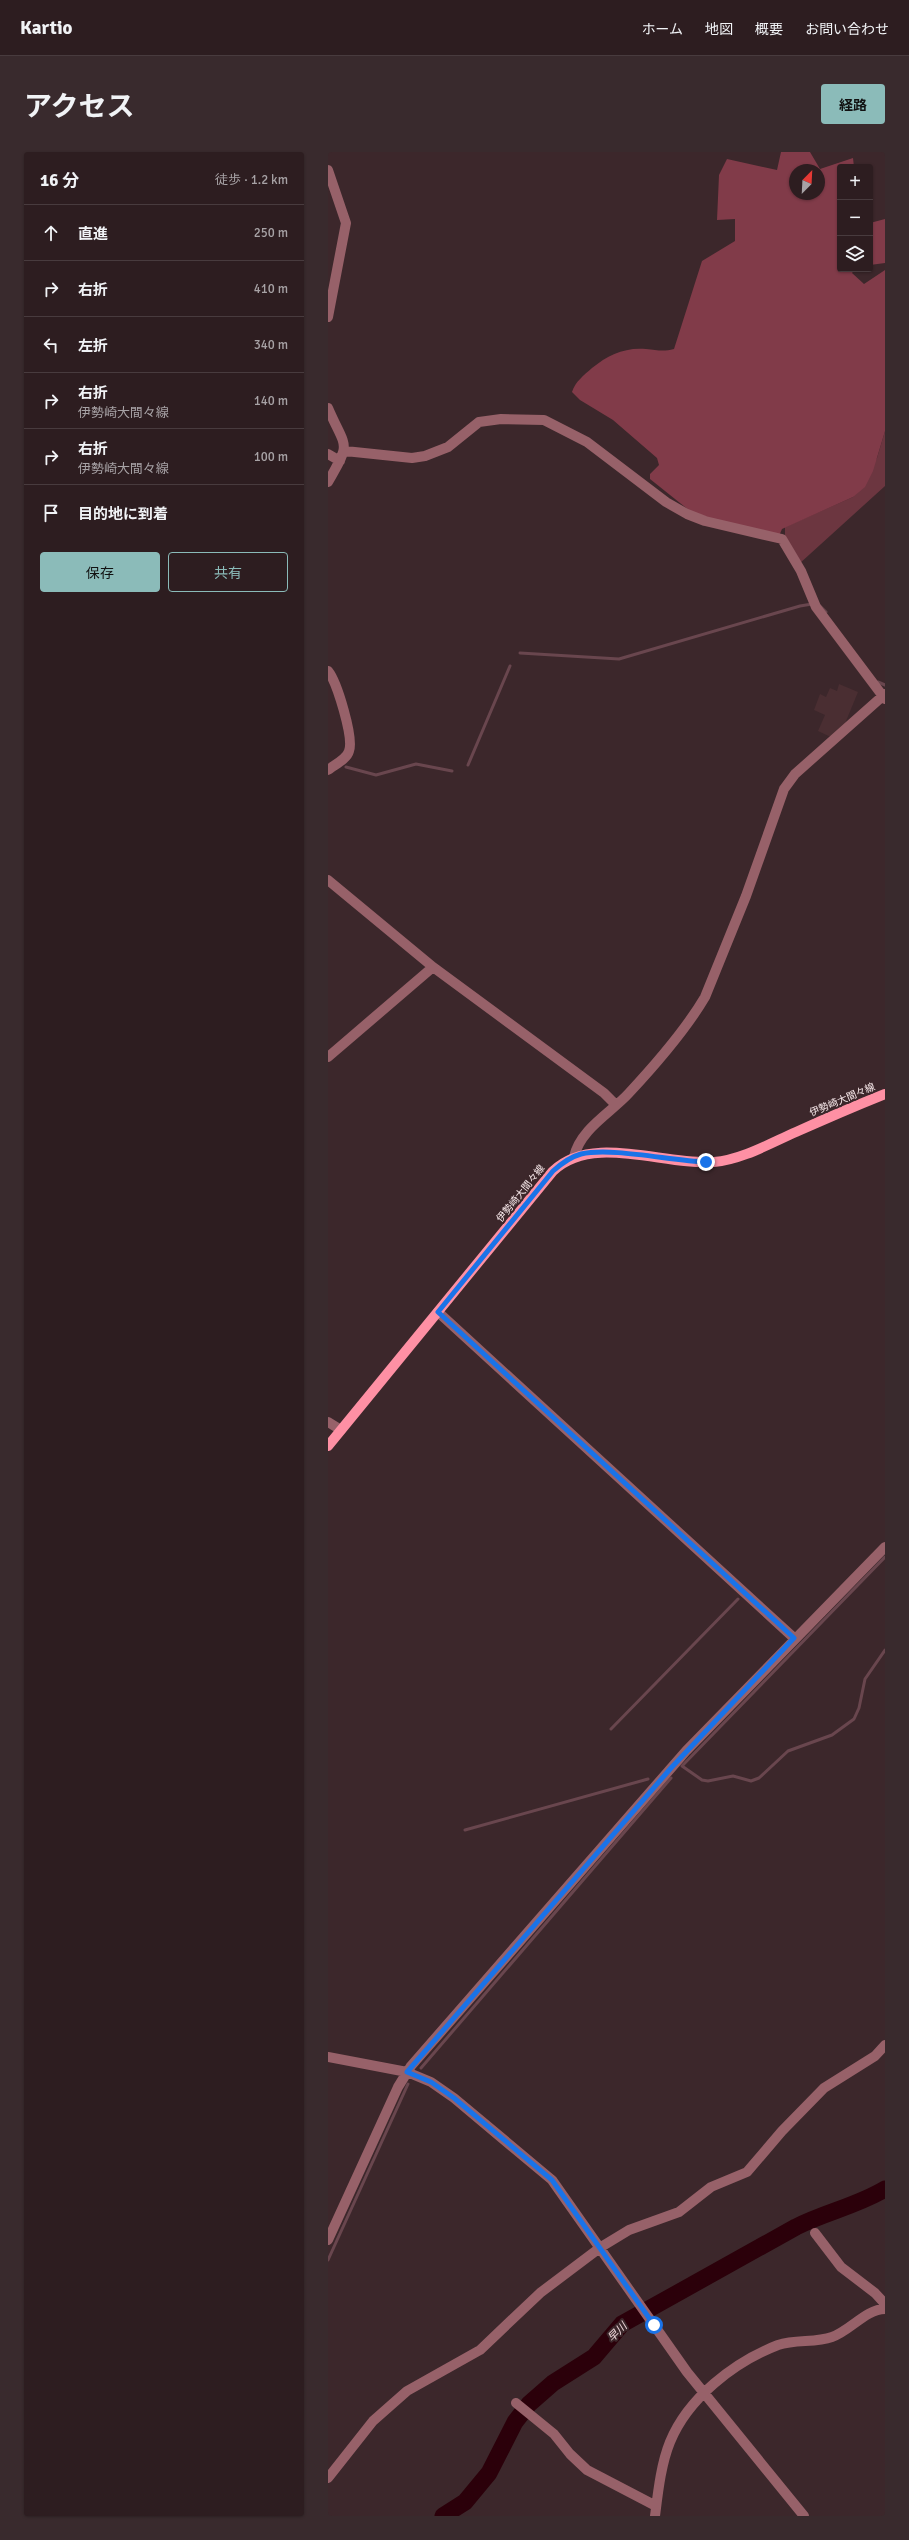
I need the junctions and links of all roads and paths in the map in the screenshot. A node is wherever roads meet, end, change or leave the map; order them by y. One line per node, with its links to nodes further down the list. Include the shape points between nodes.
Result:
1 (328, 170): 2 (street, via 346,223)
2 (328, 317)
3 (328, 408): 4 (street, via 344,441)
4 (345, 451): 6 (street); 9 (street, via 412,458 425,456 448,446 479,422 522,418 550,423 587,442 666,502 687,514 705,521 782,539 801,571 816,607)
5 (328, 454): 6 (street)
6 (340, 461): 7 (street)
7 (328, 482)
8 (328, 670): 10 (street, via 334,681 350,742 347,755)
9 (884, 697): 15 (street, via 868,707 789,782 705,997 691,1019)
10 (328, 770)
11 (328, 880): 12 (street)
12 (433, 967): 13 (street); 15 (street, via 604,1092)
13 (328, 1057)
14 (885, 1094): 16 (main road, 伊勢崎大間々線, via 723,1161 700,1162 602,1153)
15 (616, 1105): 16 (street, via 585,1136)
16 (574, 1157): 17 (main road, 伊勢崎大間々線, via 553,1171)
17 (438, 1312): 19 (main road, 伊勢崎大間々線); 22 (street)
18 (328, 1422): 19 (street)
19 (341, 1430): 20 (main road, 伊勢崎大間々線)
20 (328, 1446)
21 (885, 1547): 22 (street)
22 (794, 1638): 25 (street, via 671,1768)
23 (885, 2045): 28 (street, via 875,2056 824,2088 746,2172 712,2187 679,2212 629,2230)
24 (328, 2057): 25 (street)
25 (407, 2072): 27 (street); 28 (street, via 431,2082 454,2098 552,2180)
26 (815, 2233): 29 (street, via 841,2268 875,2293)
27 (328, 2240)
28 (601, 2247): 31 (street); 33 (street, via 540,2293 480,2350 426,2379 392,2403 373,2420)
29 (885, 2304)
30 (885, 2309): 31 (street, via 875,2311 833,2337 778,2346 738,2366)
31 (703, 2393): 34 (street, via 670,2442); 35 (street)
32 (516, 2403): 34 (street, via 554,2434 560,2444 586,2470)
33 (328, 2478)
34 (656, 2511)
35 (804, 2516)

